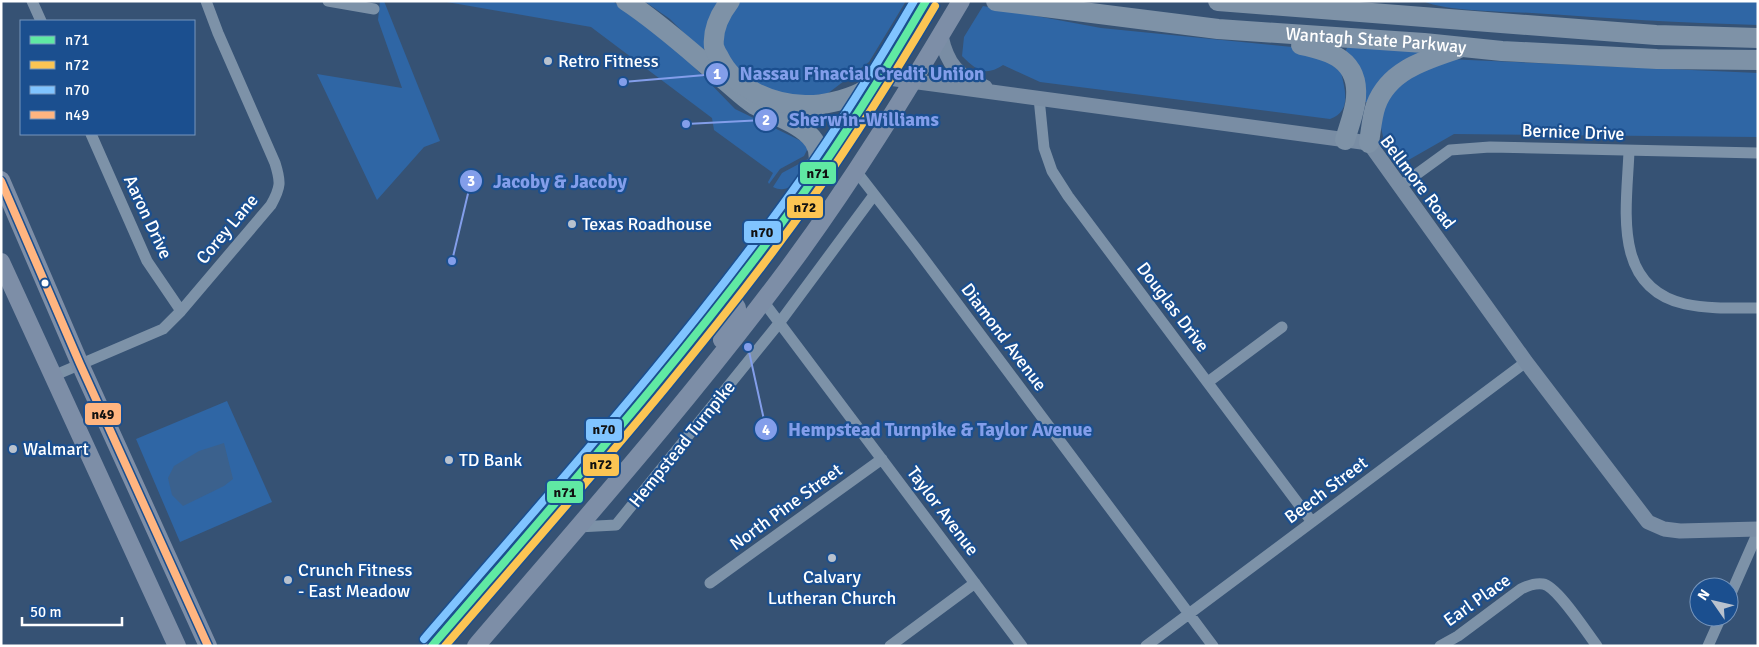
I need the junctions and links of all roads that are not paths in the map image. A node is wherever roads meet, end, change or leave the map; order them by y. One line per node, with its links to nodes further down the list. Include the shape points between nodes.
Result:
1 (32, 1): 12 (street)
2 (206, 1): 37 (street, Corey Lane, via 280,178 279,190 271,205)
3 (328, 1): 11 (street)
4 (626, 1): 29 (highway, via 659,24 754,104 810,135 819,154)
5 (730, 1): 19 (highway, via 721,13 714,48 736,80 755,92 806,106 860,93)
6 (926, 1): 19 (main road)
7 (961, 1): 15 (main road, Hempstead Turnpike)
8 (996, 1): 14 (highway, Wantagh State Parkway)
9 (1218, 1): 13 (highway, Wantagh State Parkway)
10 (1392, 1): 13 (highway)
11 (374, 9)
12 (41, 20)
13 (1472, 21): 16 (highway, Wantagh State Parkway, via 1656,35)
14 (1218, 29): 17 (highway, Wantagh State Parkway); 24 (highway, via 1323,49 1336,55 1348,66 1354,78 1356,98)
15 (944, 30): 20 (main road, Hempstead Turnpike); 21 (main road, via 946,54 959,73 970,81)
16 (1758, 38)
17 (1463, 47): 18 (highway, Wantagh State Parkway, via 1656,59); 25 (highway, via 1415,63 1391,81 1376,105)
18 (1758, 60)
19 (881, 77): 20 (main road, Bellmore Road); 29 (main road)
20 (914, 81): 21 (main road, Bellmore Road); 28 (main road, Hempstead Turnpike)
21 (1005, 94): 22 (main road, Bellmore Road)
22 (1039, 98): 24 (main road, Bellmore Road); 43 (street, Douglas Drive, via 1044,148 1052,171)
23 (91, 135): 37 (street, Aaron Drive, via 147,261)
24 (1346, 140): 25 (main road, Bellmore Road)
25 (1369, 143): 31 (main road, Bellmore Road)
26 (1629, 151): 27 (street, Bernice Drive); 31 (street, Bernice Drive, via 1490,147 1450,150); 36 (street, via 1628,243 1633,264 1650,287 1666,298 1685,304)
27 (1758, 153)
28 (856, 171): 32 (street, Diamond Avenue); 35 (main road, Hempstead Turnpike)
29 (816, 174): 34 (main road)
30 (1, 180): 41 (main road)
31 (1399, 187): 40 (main road, Bellmore Road)
32 (874, 195): 38 (street, Hempstead Turnpike); 54 (street, Diamond Avenue)
33 (1, 262): 42 (main road)
34 (726, 297): 44 (main road, via 737,308 732,323); 58 (main road)
35 (763, 301): 38 (street, Taylor Avenue); 44 (main road, Hempstead Turnpike)
36 (1758, 308)
37 (181, 311): 41 (street, Corey Lane, via 163,329)
38 (780, 322): 45 (street, Taylor Avenue); 49 (street, Hempstead Turnpike, via 616,525)
39 (1282, 327): 43 (street)
40 (1526, 362): 47 (street, Beech Street); 50 (main road, Bellmore Road, via 1648,522 1680,531)
41 (80, 364): 42 (street, Corey Lane); 46 (main road)
42 (53, 376): 48 (main road)
43 (1208, 382): 47 (street, Douglas Drive)
44 (667, 423): 49 (main road, Hempstead Turnpike)
45 (882, 459): 52 (street, Taylor Avenue); 53 (street, North Pine Street)
46 (148, 515): 48 (main road); 57 (main road)
47 (1312, 522): 54 (street, Beech Street)
48 (121, 524): 56 (main road)
49 (578, 526): 59 (main road, Hempstead Turnpike)
50 (1758, 530): 51 (street)
51 (1738, 577)
52 (975, 583): 60 (street); 61 (street, Taylor Avenue)
53 (710, 584)
54 (1189, 614): 62 (street, Beech Street); 63 (street, Diamond Avenue)
55 (1717, 627): 66 (street)
56 (177, 646)
57 (208, 646)
58 (432, 646)
59 (476, 646)
60 (890, 646)
61 (1022, 646)
62 (1146, 646)
63 (1214, 646)
64 (1440, 646): 65 (street, Earl Place, via 1521,589 1544,584 1562,599)
65 (1597, 646)
66 (1708, 646)

